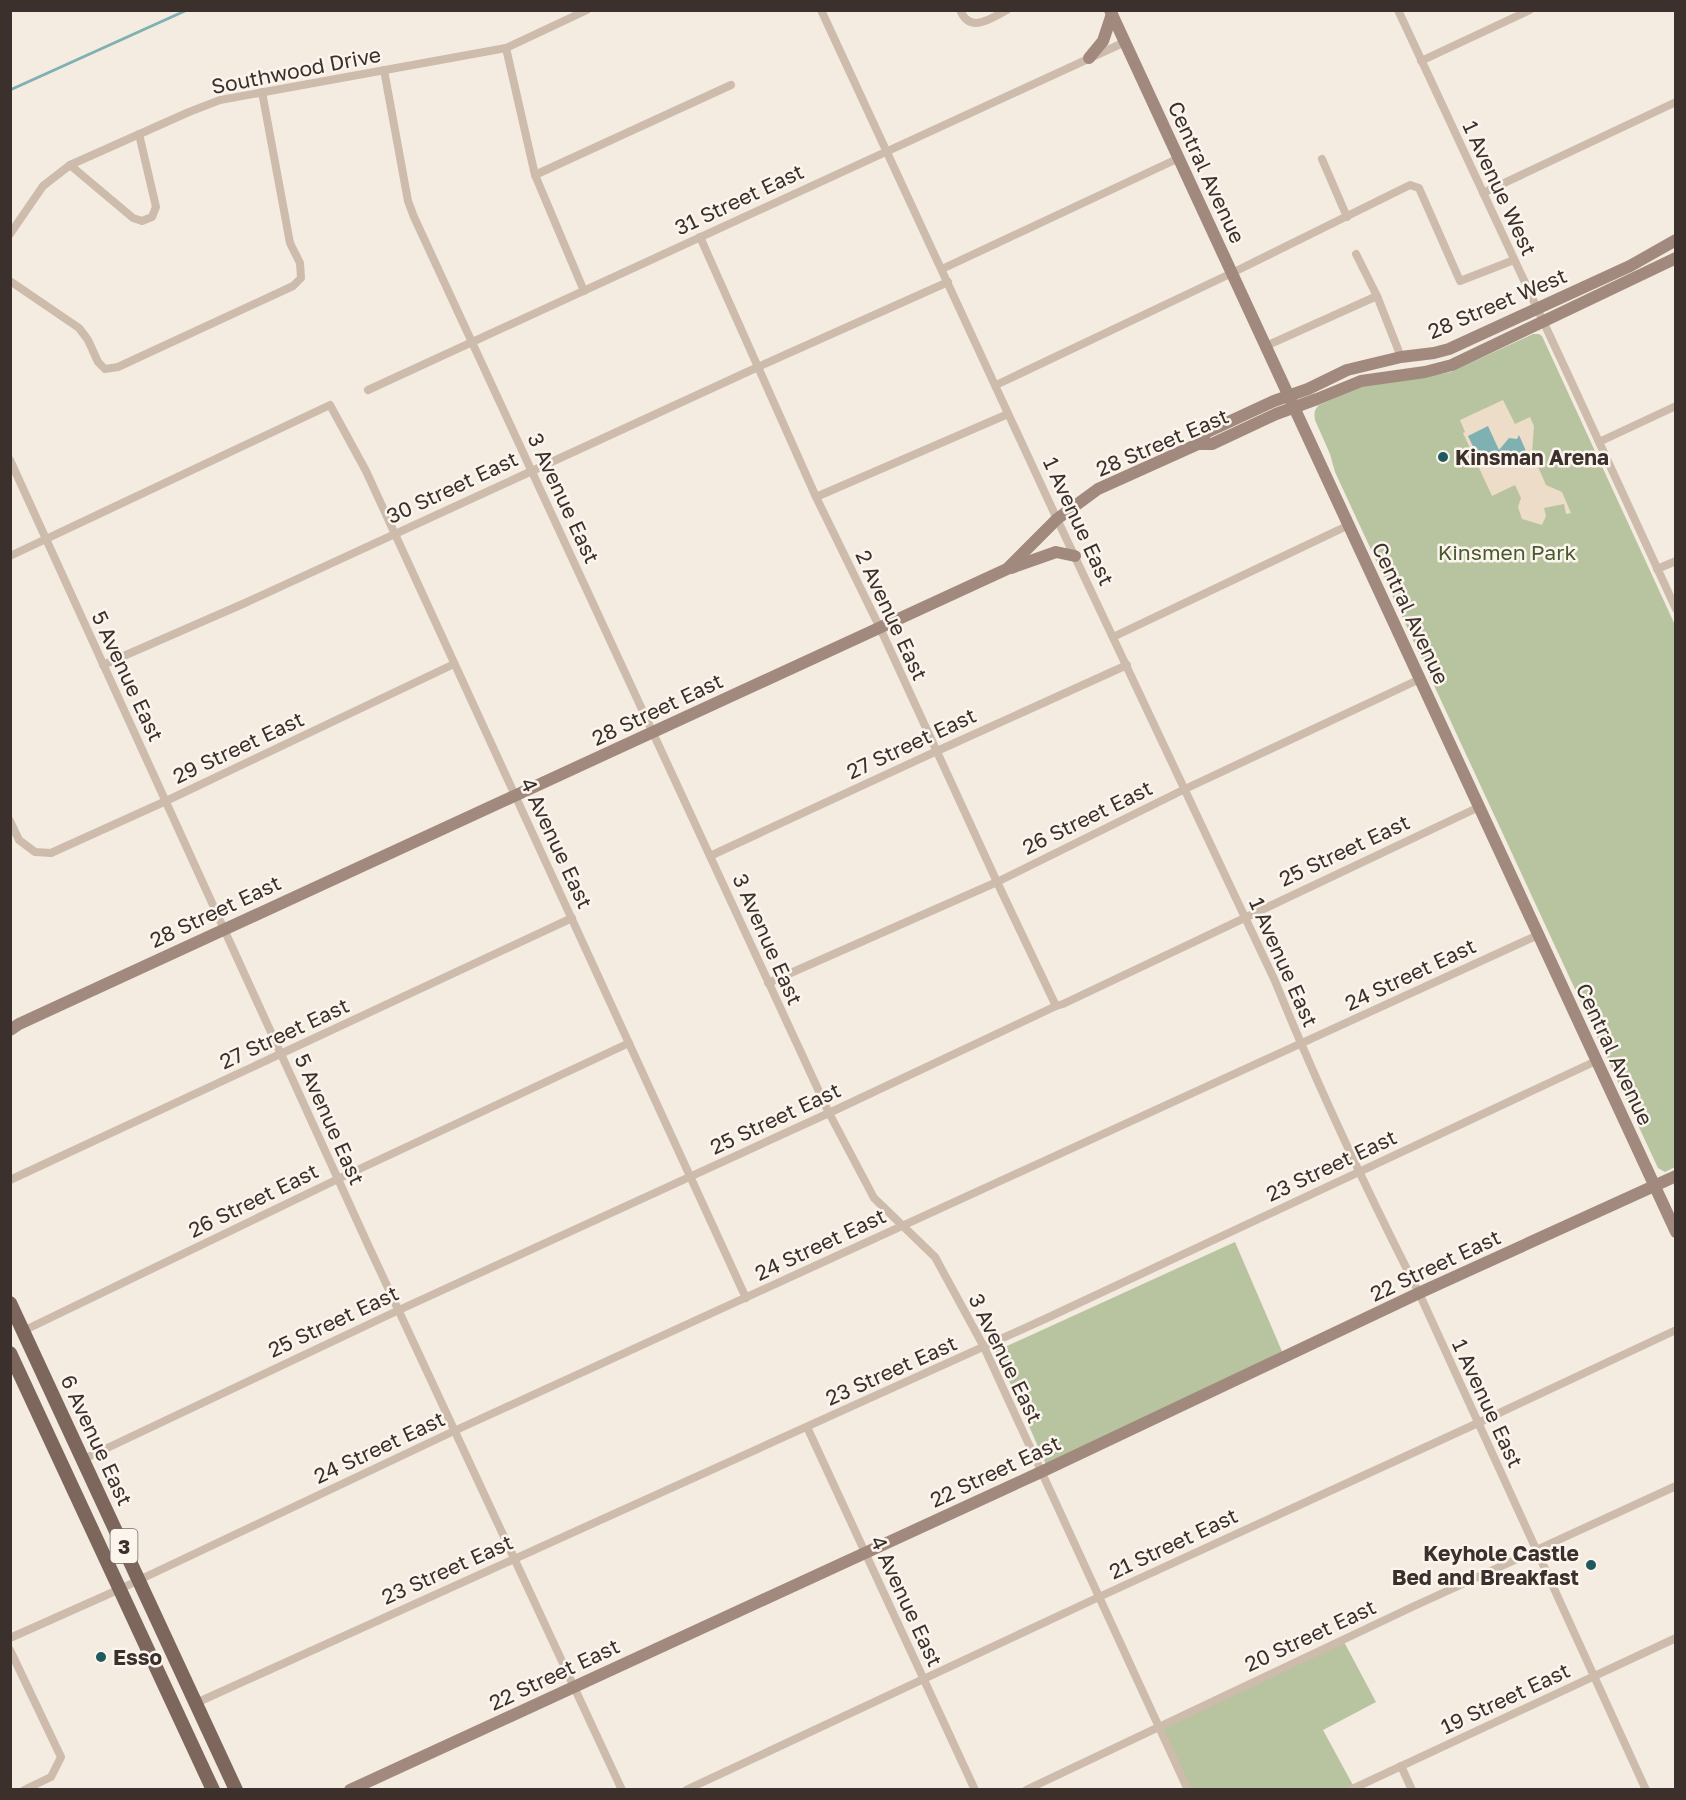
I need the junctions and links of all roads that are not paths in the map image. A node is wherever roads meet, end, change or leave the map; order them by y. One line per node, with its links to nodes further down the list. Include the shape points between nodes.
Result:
1 (587, 10): 9 (street, Southwood Drive)
2 (821, 10): 17 (street, 1 Avenue East)
3 (960, 10): 4 (street, via 971,24)
4 (1007, 10)
5 (1398, 10): 11 (street, 1 Avenue West)
6 (1530, 10): 11 (street)
7 (1111, 12): 8 (street, Central Avenue); 10 (street, via 1103,41)
8 (1125, 42): 10 (street, 31 Street East); 18 (street, Central Avenue)
9 (506, 48): 12 (street, Southwood Drive); 21 (street)
10 (1089, 58): 17 (street, 31 Street East)
11 (1421, 61): 22 (street, 1 Avenue West)
12 (384, 70): 14 (street, Southwood Drive); 38 (street, 3 Avenue East, via 408,201)
13 (731, 85): 21 (street)
14 (261, 93): 16 (street, Southwood Drive, via 220,100); 32 (street, via 290,243 300,263 301,278 293,286 118,368 105,369 79,328)
15 (1676, 102): 22 (street)
16 (139, 134): 20 (street, Southwood Drive); 20 (street, via 156,207 152,217 142,221 133,218)
17 (887, 151): 25 (street, 31 Street East); 30 (street, 1 Avenue East)
18 (1179, 158): 30 (street); 31 (street, Central Avenue)
19 (1322, 159): 23 (street)
20 (70, 165): 24 (street, Southwood Drive, via 43,186)
21 (535, 175): 34 (street)
22 (1483, 193): 29 (street, 1 Avenue West)
23 (1347, 217): 29 (street, via 1410,185 1419,188 1460,281); 31 (street)
24 (10, 234)
25 (700, 237): 34 (street, 31 Street East); 41 (street, 2 Avenue East)
26 (1676, 240): 36 (street, 28 Street West, via 1630,266)
27 (1356, 254): 35 (street)
28 (1676, 258): 37 (street, 28 Street West)
29 (1514, 260): 36 (street, 1 Avenue West)
30 (942, 269): 33 (street, 1 Avenue East)
31 (1232, 273): 39 (street, Central Avenue); 42 (street)
32 (10, 281)
33 (948, 282): 41 (street, 30 Street East); 42 (street, 1 Avenue East)
34 (584, 291): 38 (street, 31 Street East)
35 (1377, 296): 39 (street); 40 (street)
36 (1536, 308): 37 (street, 1 Avenue West); 40 (street, 28 Street West, via 1449,349)
37 (1543, 322): 46 (street, 28 Street West, via 1452,365 1361,381); 48 (street, 1 Avenue West)
38 (472, 342): 43 (street, 31 Street East); 51 (street, 3 Avenue East)
39 (1266, 346): 44 (street, Central Avenue)
40 (1401, 357): 44 (street, 28 Street West, via 1347,370)
41 (758, 367): 51 (street, 30 Street East); 52 (street, 2 Avenue East)
42 (996, 385): 47 (street, 1 Avenue East)
43 (368, 390)
44 (1289, 395): 46 (street, Central Avenue); 49 (street, 28 Street West, via 1207,432)
45 (1676, 406): 48 (street)
46 (1294, 408): 49 (street, 28 Street East, via 1212,444); 54 (street, Central Avenue)
47 (1008, 414): 52 (street); 53 (street, 1 Avenue East)
48 (1599, 442): 61 (street, 1 Avenue West)
49 (1198, 444): 53 (street, 28 Street East, via 1098,489)
50 (10, 460): 56 (street, 5 Avenue East)
51 (531, 470): 55 (street, 30 Street East); 69 (street, 3 Avenue East)
52 (816, 497): 63 (street, 2 Avenue East)
53 (1057, 519): 58 (street, 1 Avenue East); 60 (street, 28 Street East)
54 (1349, 525): 64 (street); 68 (street, Central Avenue)
55 (394, 533): 56 (street, 4 Avenue East, via 330,405); 65 (street, 4 Avenue East); 66 (street, 30 Street East)
56 (46, 540): 57 (street); 66 (street, 5 Avenue East)
57 (10, 556)
58 (1075, 556): 60 (street, via 1056,552); 64 (street, 1 Avenue East)
59 (1676, 561): 61 (street)
60 (1007, 569): 63 (street, 28 Street East)
61 (1657, 569): 62 (street, 1 Avenue West)
62 (1676, 609)
63 (880, 628): 69 (street, 28 Street East); 70 (street, 2 Avenue East)
64 (1113, 637): 67 (street, 1 Avenue East)
65 (454, 664): 72 (street, 4 Avenue East); 73 (street, 29 Street East)
66 (103, 665): 73 (street, 5 Avenue East)
67 (1127, 665): 70 (street, 27 Street East); 71 (street, 1 Avenue East)
68 (1420, 679): 71 (street, 26 Street East); 74 (street, Central Avenue)
69 (654, 732): 72 (street, 28 Street East); 76 (street, 3 Avenue East)
70 (937, 751): 76 (street, 27 Street East); 77 (street, 2 Avenue East)
71 (1185, 789): 77 (street, 26 Street East); 78 (street, 1 Avenue East)
72 (515, 796): 79 (street, 4 Avenue East); 80 (street, 28 Street East)
73 (166, 801): 75 (street, 29 Street East, via 51,853 35,852 19,840); 80 (street, 5 Avenue East)
74 (1479, 807): 78 (street, 25 Street East); 81 (street, Central Avenue)
75 (10, 820)
76 (710, 856): 82 (street, 3 Avenue East)
77 (997, 882): 82 (street, 26 Street East); 83 (street, 2 Avenue East)
78 (1245, 917): 83 (street, 25 Street East); 86 (street, 1 Avenue East)
79 (572, 918): 85 (street, 4 Avenue East); 87 (street, 27 Street East)
80 (224, 928): 84 (street, 28 Street East); 87 (street, 5 Avenue East)
81 (1538, 935): 86 (street, 24 Street East); 88 (street, Central Avenue)
82 (768, 982): 89 (street, 3 Avenue East)
83 (1056, 1006): 89 (street, 25 Street East)
84 (13, 1026)
85 (629, 1043): 92 (street, 4 Avenue East); 94 (street, 26 Street East)
86 (1301, 1044): 90 (street, 1 Avenue East); 96 (street, 24 Street East)
87 (281, 1054): 93 (street, 27 Street East); 94 (street, 5 Avenue East)
88 (1596, 1061): 90 (street, 23 Street East); 95 (street, Central Avenue)
89 (829, 1113): 92 (street, 25 Street East); 96 (street, 3 Avenue East, via 874,1198)
90 (1360, 1172): 98 (street, 1 Avenue East); 104 (street, 23 Street East)
91 (1676, 1176): 95 (street, 22 Street East)
92 (690, 1177): 99 (street, 4 Avenue East); 101 (street, 25 Street East)
93 (10, 1179)
94 (338, 1179): 101 (street, 5 Avenue East); 103 (street, 26 Street East)
95 (1655, 1185): 97 (street, Central Avenue); 98 (street, 22 Street East)
96 (903, 1226): 99 (street, 24 Street East); 104 (street, 3 Avenue East, via 934,1257)
97 (1676, 1232)
98 (1419, 1293): 106 (street, 1 Avenue East); 110 (street, 22 Street East)
99 (746, 1298): 108 (street, 24 Street East)
100 (10, 1303): 103 (main road, 6 Avenue East / 3)
101 (399, 1310): 108 (street, 5 Avenue East); 109 (street, 25 Street East)
102 (1676, 1330): 106 (street, 21 Street East)
103 (23, 1331): 109 (main road, 6 Avenue East / 3)
104 (984, 1347): 107 (street, 23 Street East); 110 (street, 3 Avenue East)
105 (10, 1353): 116 (main road, 6 Avenue East / 3)
106 (1478, 1423): 112 (street, 1 Avenue East); 117 (street, 21 Street East)
107 (807, 1427): 113 (street, 4 Avenue East); 114 (street, 23 Street East)
108 (454, 1431): 114 (street, 5 Avenue East); 115 (street, 24 Street East)
109 (84, 1459): 115 (main road, 6 Avenue East / 3)
110 (1041, 1472): 113 (street, 22 Street East); 117 (street, 3 Avenue East)
111 (1676, 1486): 112 (street, 20 Street East)
112 (1536, 1551): 121 (street, 1 Avenue East); 125 (street, 20 Street East)
113 (865, 1552): 122 (street, 4 Avenue East); 123 (street, 22 Street East)
114 (514, 1558): 123 (street, 5 Avenue East); 124 (street, 23 Street East)
115 (139, 1580): 116 (street, 24 Street East); 124 (main road, 6 Avenue East / 3)
116 (120, 1588): 118 (street, 24 Street East); 128 (main road, 6 Avenue East / 3)
117 (1099, 1597): 122 (street, 21 Street East); 125 (street, 3 Avenue East)
118 (10, 1638)
119 (1676, 1638): 121 (street, 19 Street East)
120 (10, 1650): 127 (street, via 61,1757 51,1777)
121 (1594, 1676): 126 (street, 19 Street East); 138 (street, 1 Avenue East)
122 (924, 1679): 132 (street, 21 Street East); 133 (street, 4 Avenue East)
123 (574, 1687): 130 (street, 22 Street East); 131 (street, 5 Avenue East)
124 (196, 1703): 129 (main road, 6 Avenue East / 3)
125 (1158, 1727): 134 (street, 20 Street East); 135 (street, 3 Avenue East)
126 (1401, 1766): 136 (street, 19 Street East); 137 (street)
127 (24, 1790)
128 (213, 1790)
129 (236, 1790)
130 (350, 1790)
131 (622, 1790)
132 (686, 1790)
133 (975, 1790)
134 (1026, 1790)
135 (1188, 1790)
136 (1350, 1790)
137 (1412, 1790)
138 (1646, 1790)

